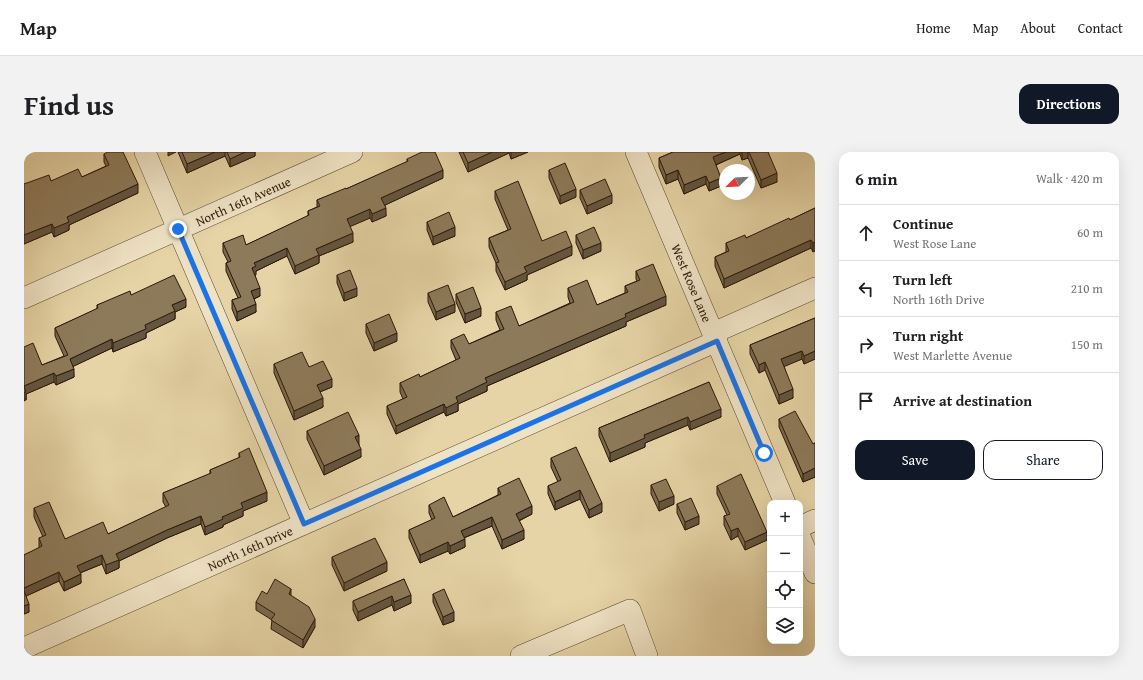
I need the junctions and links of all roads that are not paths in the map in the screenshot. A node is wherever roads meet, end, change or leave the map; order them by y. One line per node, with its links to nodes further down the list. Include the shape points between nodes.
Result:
1 (145, 152): 4 (street)
2 (352, 152): 4 (street, North 16th Avenue)
3 (636, 152): 7 (street, West Rose Lane)
4 (178, 229): 6 (street, North 16th Avenue); 10 (street)
5 (815, 288): 7 (street, North 16th Drive)
6 (24, 298)
7 (715, 337): 8 (street, West Rose Lane); 10 (street, North 16th Drive)
8 (785, 500)
9 (815, 520): 11 (street)
10 (304, 524): 14 (street, North 16th Drive)
11 (803, 526)
12 (803, 545): 13 (street)
13 (815, 573)
14 (24, 648)
15 (521, 656): 16 (street, via 630,610)
16 (647, 656)

